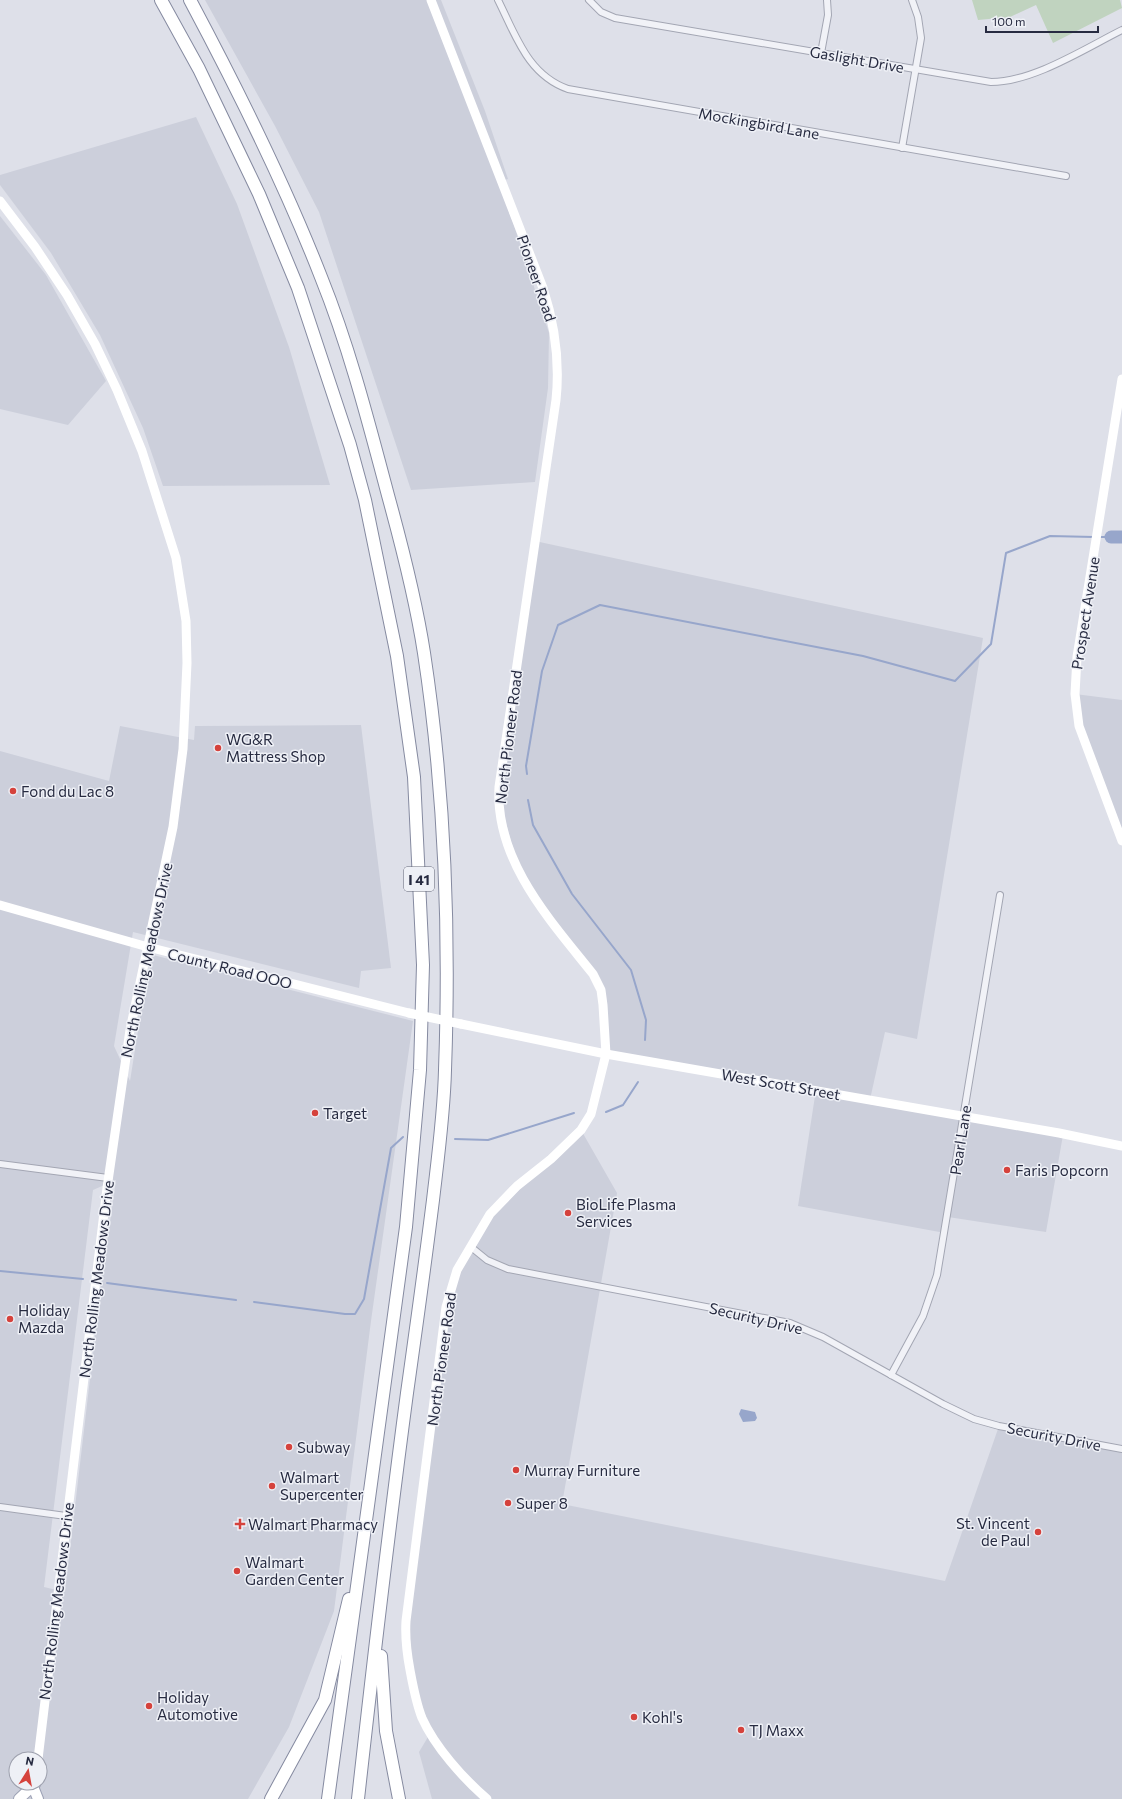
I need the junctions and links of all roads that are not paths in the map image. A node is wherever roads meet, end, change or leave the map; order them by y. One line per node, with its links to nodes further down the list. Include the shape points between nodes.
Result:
1 (161, 0): 32 (highway, I 41, via 199,69 259,194 298,288 350,445 365,500 397,656 414,777 423,965 420,1070 406,1227)
2 (190, 0): 33 (highway, I 41, via 249,113 322,278 375,439 407,564 424,653 439,776 444,850 447,970 445,1074 425,1266)
3 (431, 0): 15 (main road, Pioneer Road, via 529,249 554,330 558,363 556,400)
4 (498, 0): 11 (street, Mockingbird Lane, via 529,62 545,78 562,87 578,92)
5 (589, 0): 9 (street, Gaslight Drive, via 601,12 615,18)
6 (827, 0): 9 (street, via 828,15)
7 (912, 0): 10 (street, via 921,34)
8 (1122, 30): 10 (street, Gaslight Drive, via 1039,71 1014,80 984,81)
9 (821, 53): 10 (street, Gaslight Drive)
10 (915, 69): 11 (street)
11 (902, 148): 12 (street, Mockingbird Lane)
12 (1066, 176)
13 (0, 201): 20 (main road, North Rolling Meadows Drive, via 56,278 104,362 142,451 176,558 186,621 183,749 174,827)
14 (1122, 379): 16 (main road, Prospect Avenue, via 1077,657 1076,704 1082,737)
15 (530, 571): 22 (main road, North Pioneer Road, via 499,787 500,817 507,845 529,890 593,974 601,990)
16 (1120, 828): 17 (main road, Prospect Avenue)
17 (1122, 841)
18 (1000, 895): 23 (street, Pearl Lane)
19 (0, 905): 20 (main road, County Road OOO)
20 (148, 947): 21 (main road, County Road OOO, bridge); 26 (main road, North Rolling Meadows Drive, via 130,1030)
21 (461, 1024): 22 (main road, West Scott Street)
22 (606, 1054): 23 (main road, West Scott Street); 27 (main road, North Pioneer Road, via 592,1113 581,1130 551,1159 517,1186 490,1214)
23 (964, 1116): 24 (main road, West Scott Street); 28 (street, Pearl Lane, via 934,1289 920,1323)
24 (1122, 1145)
25 (0, 1164): 26 (street)
26 (108, 1178): 31 (main road, North Rolling Meadows Drive)
27 (471, 1247): 28 (street, Security Drive, via 487,1260 508,1269 790,1323 824,1337); 41 (main road, North Pioneer Road, via 457,1270 446,1306 405,1630 412,1678 423,1720 449,1759)
28 (891, 1375): 29 (street, Security Drive, via 974,1419)
29 (1122, 1449)
30 (0, 1507): 31 (street)
31 (66, 1516): 34 (main road, North Rolling Meadows Drive)
32 (366, 1525): 37 (highway, via 325,1700); 38 (highway, I 41)
33 (384, 1566): 39 (highway, I 41); 40 (highway, via 381,1670 386,1731)
34 (39, 1751)
35 (35, 1791): 36 (main road)
36 (19, 1799)
37 (271, 1799)
38 (328, 1799)
39 (358, 1799)
40 (399, 1799)
41 (487, 1799)

